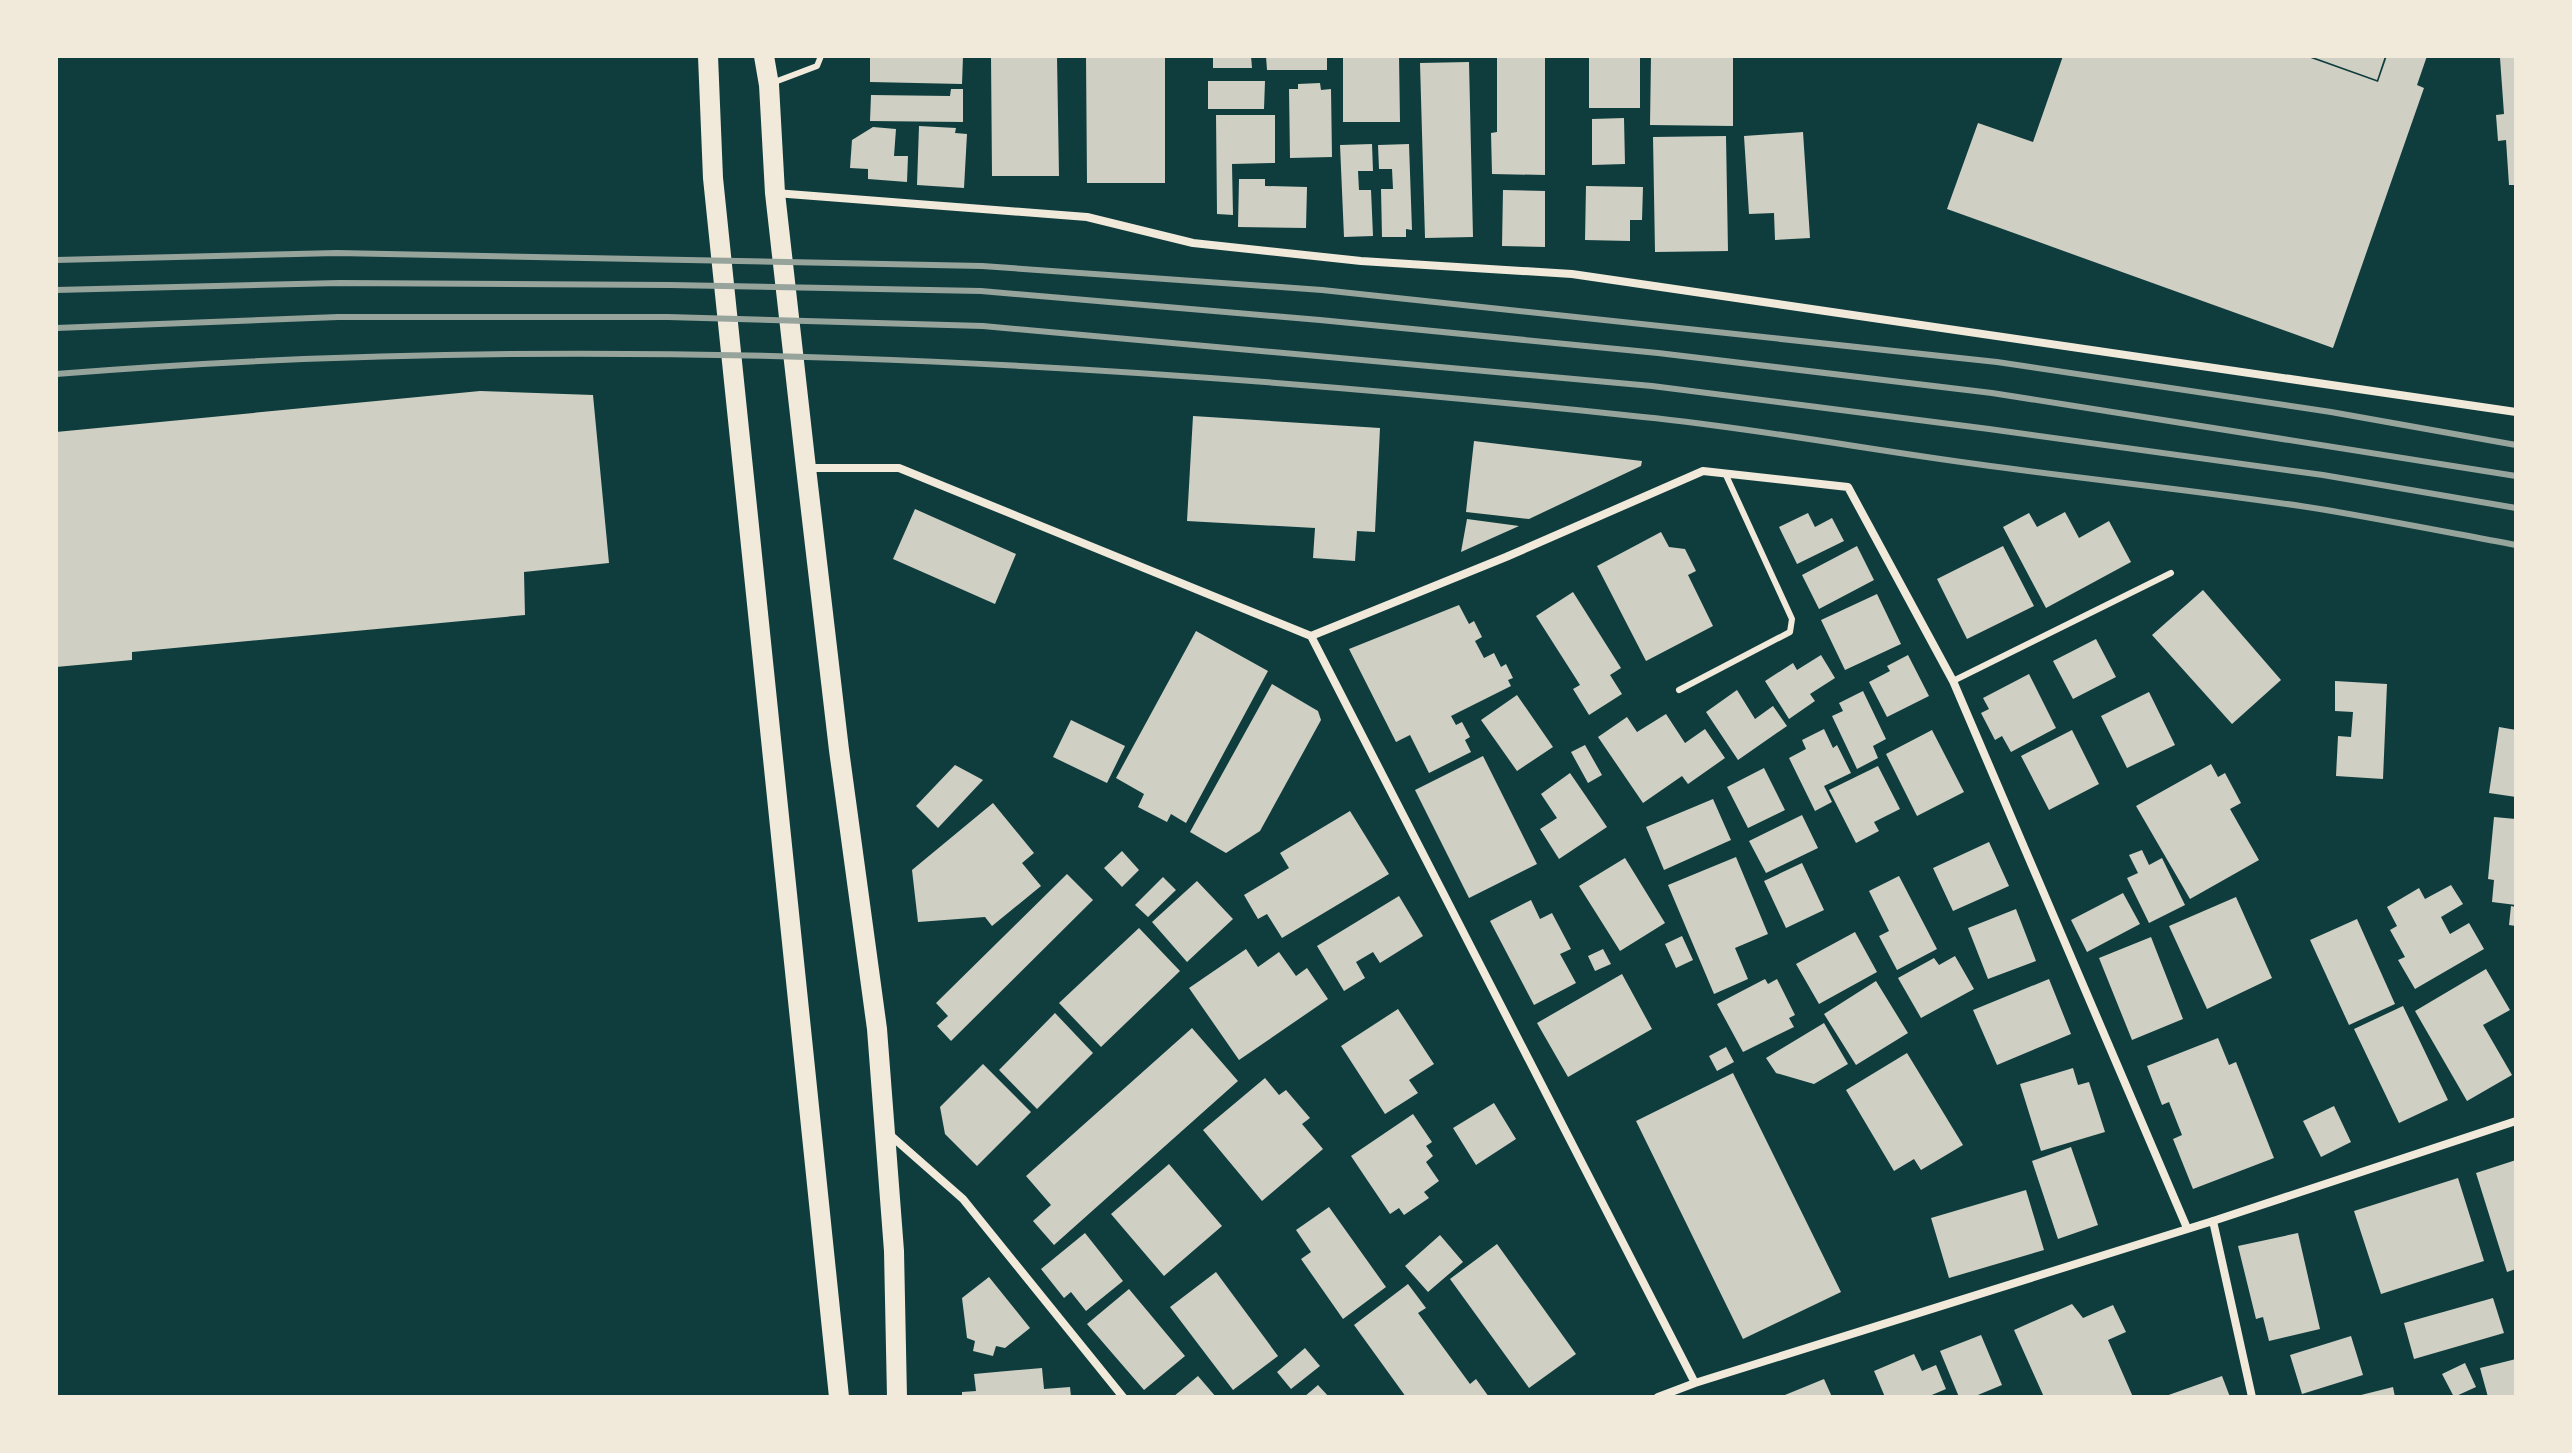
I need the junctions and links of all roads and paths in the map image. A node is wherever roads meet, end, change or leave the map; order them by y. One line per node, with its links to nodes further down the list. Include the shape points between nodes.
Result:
1 (708, 56): 18 (main road, via 713,178)
2 (764, 56): 4 (main road)
3 (821, 56): 4 (lane, via 817,66)
4 (769, 85): 5 (main road)
5 (775, 193): 6 (street, via 1087,217 1193,243 1361,261 1572,274); 7 (main road)
6 (2516, 412)
7 (806, 468): 10 (street, via 899,468); 14 (main road, via 877,1029)
8 (1725, 473): 10 (street, via 1703,471); 11 (street, via 1848,487); 12 (lane, via 1792,619 1790,632)
9 (2171, 573): 11 (lane)
10 (1311, 636): 17 (street)
11 (1953, 681): 16 (street)
12 (1679, 690)
13 (2516, 1121): 15 (street)
14 (885, 1131): 19 (main road); 20 (street, via 963,1199)
15 (2213, 1221): 16 (street); 22 (street)
16 (2187, 1228): 17 (street)
17 (1695, 1383): 21 (street)
18 (839, 1397)
19 (897, 1397)
20 (1123, 1397)
21 (1658, 1397)
22 (2252, 1397)

